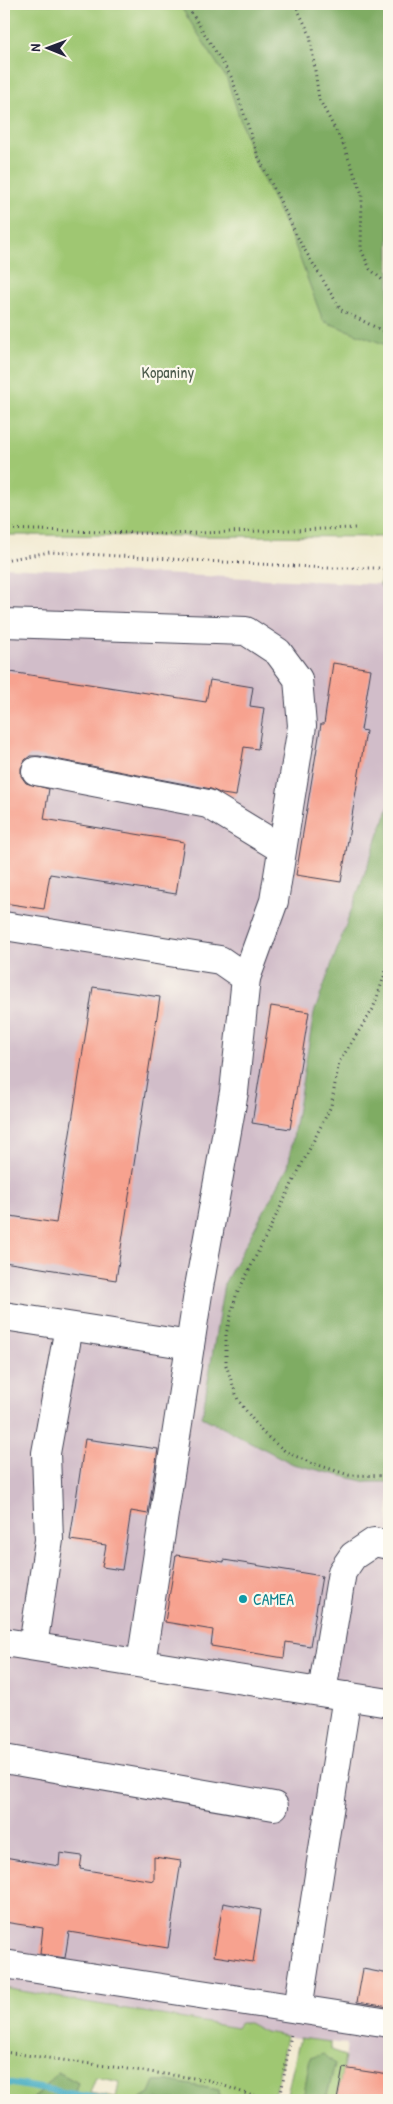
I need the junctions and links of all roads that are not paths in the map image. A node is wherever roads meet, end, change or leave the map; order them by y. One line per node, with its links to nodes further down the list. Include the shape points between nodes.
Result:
1 (4, 623): 3 (lane, via 246,631 278,652 298,679 302,726)
2 (36, 771): 3 (lane, via 208,804)
3 (282, 849): 5 (lane, via 274,901)
4 (4, 926): 5 (lane, via 220,960)
5 (246, 978): 8 (lane, via 234,1092)
6 (4, 1316): 7 (lane)
7 (69, 1327): 8 (lane); 11 (lane, via 46,1453 50,1540)
8 (190, 1345): 12 (lane)
9 (389, 1545): 13 (lane, via 374,1542 353,1556 342,1572)
10 (4, 1642): 11 (lane)
11 (33, 1646): 12 (lane)
12 (142, 1662): 13 (lane)
13 (335, 1694): 14 (lane); 18 (lane)
14 (389, 1703)
15 (4, 1759): 16 (lane)
16 (274, 1806)
17 (4, 1964): 18 (lane)
18 (298, 2009): 19 (lane)
19 (389, 2023)

